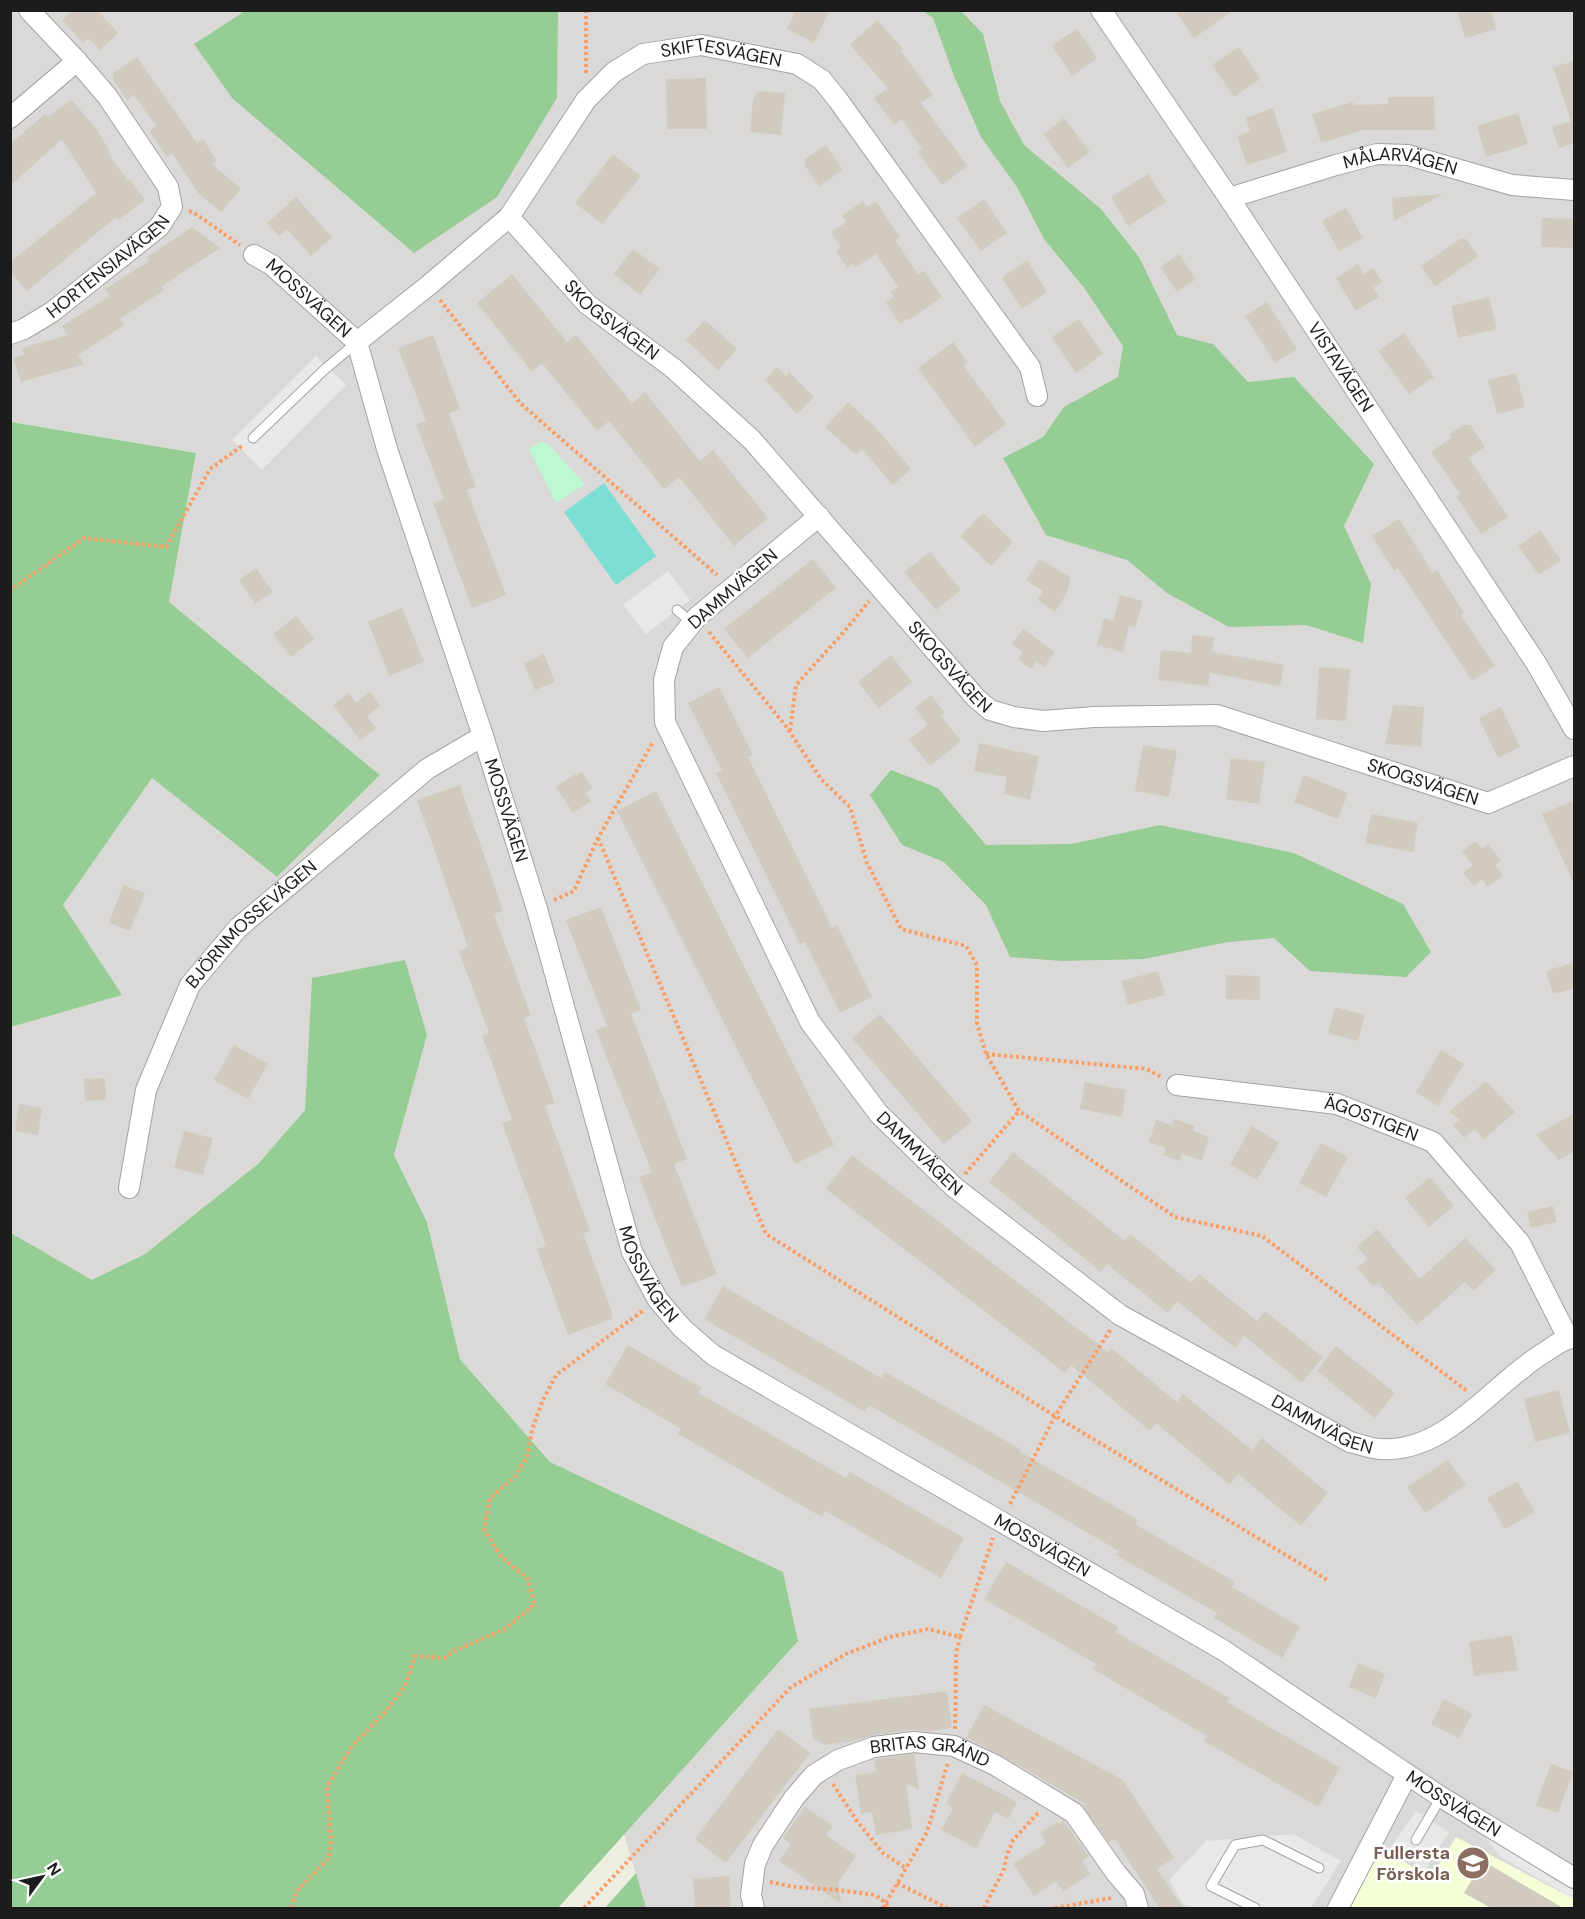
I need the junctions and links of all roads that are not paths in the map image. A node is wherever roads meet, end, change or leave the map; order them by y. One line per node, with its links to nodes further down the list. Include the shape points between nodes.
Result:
1 (29, 10): 3 (street, HORTENSIAVÄGEN)
2 (1101, 10): 6 (street, VISTAVÄGEN)
3 (77, 61): 4 (street); 9 (street, HORTENSIAVÄGEN, via 107,96 154,164 168,187 172,207 159,227 52,312)
4 (10, 118)
5 (1575, 190): 6 (street, MÅLARVÄGEN, via 1512,185 1408,155 1377,154)
6 (1229, 198): 16 (street, VISTAVÄGEN, via 1536,663)
7 (509, 217): 10 (street, SKIFTESVÄGEN); 11 (street, SKIFTESVÄGEN, via 586,100 614,72 643,54 701,45 797,64 822,80 845,110 1030,367); 13 (street, SKOGSVÄGEN, via 587,304 673,368 752,440)
8 (254, 255): 10 (street, MOSSVÄGEN, via 272,265)
9 (10, 334)
10 (357, 342): 12 (lane); 17 (street, MOSSVÄGEN, via 387,449)
11 (1037, 396)
12 (253, 438)
13 (819, 516): 15 (street, DAMMVÄGEN); 18 (street, SKOGSVÄGEN, via 990,710 1043,721 1217,715 1488,803)
14 (677, 610): 15 (lane)
15 (694, 620): 21 (street, DAMMVÄGEN, via 670,658 664,680 665,722 810,1022 879,1114 954,1187 1120,1315 1350,1442 1382,1449 1412,1446 1440,1435 1537,1358)
16 (1575, 729)
17 (483, 736): 20 (street, BJÖRNMOSSEVÄGEN, via 427,769 238,928 190,985 146,1090); 22 (street, MOSSVÄGEN, via 537,909 632,1252 658,1300 682,1328 713,1355 1223,1650)
18 (1575, 766)
19 (1177, 1085): 21 (street, ÄGOSTIGEN, via 1337,1104 1433,1142 1520,1243)
20 (129, 1188)
21 (1571, 1338)
22 (1407, 1775): 23 (street, MOSSVÄGEN); 30 (street)
23 (1442, 1797): 24 (lane); 26 (street, MOSSVÄGEN)
24 (1416, 1840)
25 (1320, 1868): 29 (lane, via 1263,1840 1235,1845 1211,1886)
26 (1575, 1878)
27 (1136, 1901): 28 (street, BRITAS GRÄND, via 1074,1813 995,1765 954,1746 914,1742 874,1747 838,1760 814,1775 763,1845 755,1864 751,1895)
28 (754, 1908)
29 (1255, 1908)
30 (1338, 1908)

